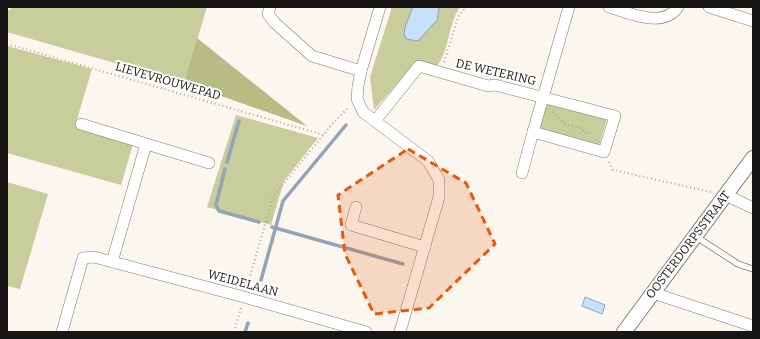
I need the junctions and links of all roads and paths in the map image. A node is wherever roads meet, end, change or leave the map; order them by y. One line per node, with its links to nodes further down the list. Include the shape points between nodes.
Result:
1 (270, 7): 10 (street, via 268,14 275,23 312,56)
2 (380, 7): 10 (street)
3 (466, 7): 11 (path, via 458,17)
4 (569, 7): 13 (street)
5 (609, 7): 6 (street, via 653,19 667,16)
6 (678, 7)
7 (709, 7): 8 (street)
8 (753, 21)
9 (7, 44): 17 (path, LIEVEVROUWEPAD)
10 (361, 71): 12 (street)
11 (441, 72): 13 (street, DE WETERING, via 488,86 495,84); 14 (street, DE WETERING, via 419,66)
12 (357, 99): 14 (street, via 363,112); 17 (path)
13 (542, 99): 16 (street); 19 (path, via 564,124 580,128); 19 (street, DE WETERING, via 615,116)
14 (375, 122): 27 (street, via 428,161 439,180 439,197)
15 (81, 124): 18 (street)
16 (534, 132): 19 (street); 22 (street)
17 (324, 135): 31 (path, via 273,197)
18 (146, 144): 21 (street); 28 (street)
19 (605, 147): 23 (path, via 614,170)
20 (753, 158): 23 (street, OOSTERDORPSSTRAAT)
21 (209, 164)
22 (522, 173)
23 (726, 195): 25 (street); 26 (street, OOSTERDORPSSTRAAT)
24 (356, 207): 27 (street, via 350,225)
25 (753, 208)
26 (694, 236): 29 (lane, via 738,264); 30 (street, OOSTERDORPSSTRAAT)
27 (425, 247): 36 (street)
28 (112, 262): 31 (street, WEIDELAAN); 33 (street, WEIDELAAN, via 94,257 83,258)
29 (753, 269)
30 (653, 293): 32 (street); 37 (street, OOSTERDORPSSTRAAT)
31 (244, 297): 34 (path); 35 (street, WEIDELAAN)
32 (753, 326)
33 (62, 332)
34 (234, 332)
35 (366, 332)
36 (400, 332)
37 (624, 332)

